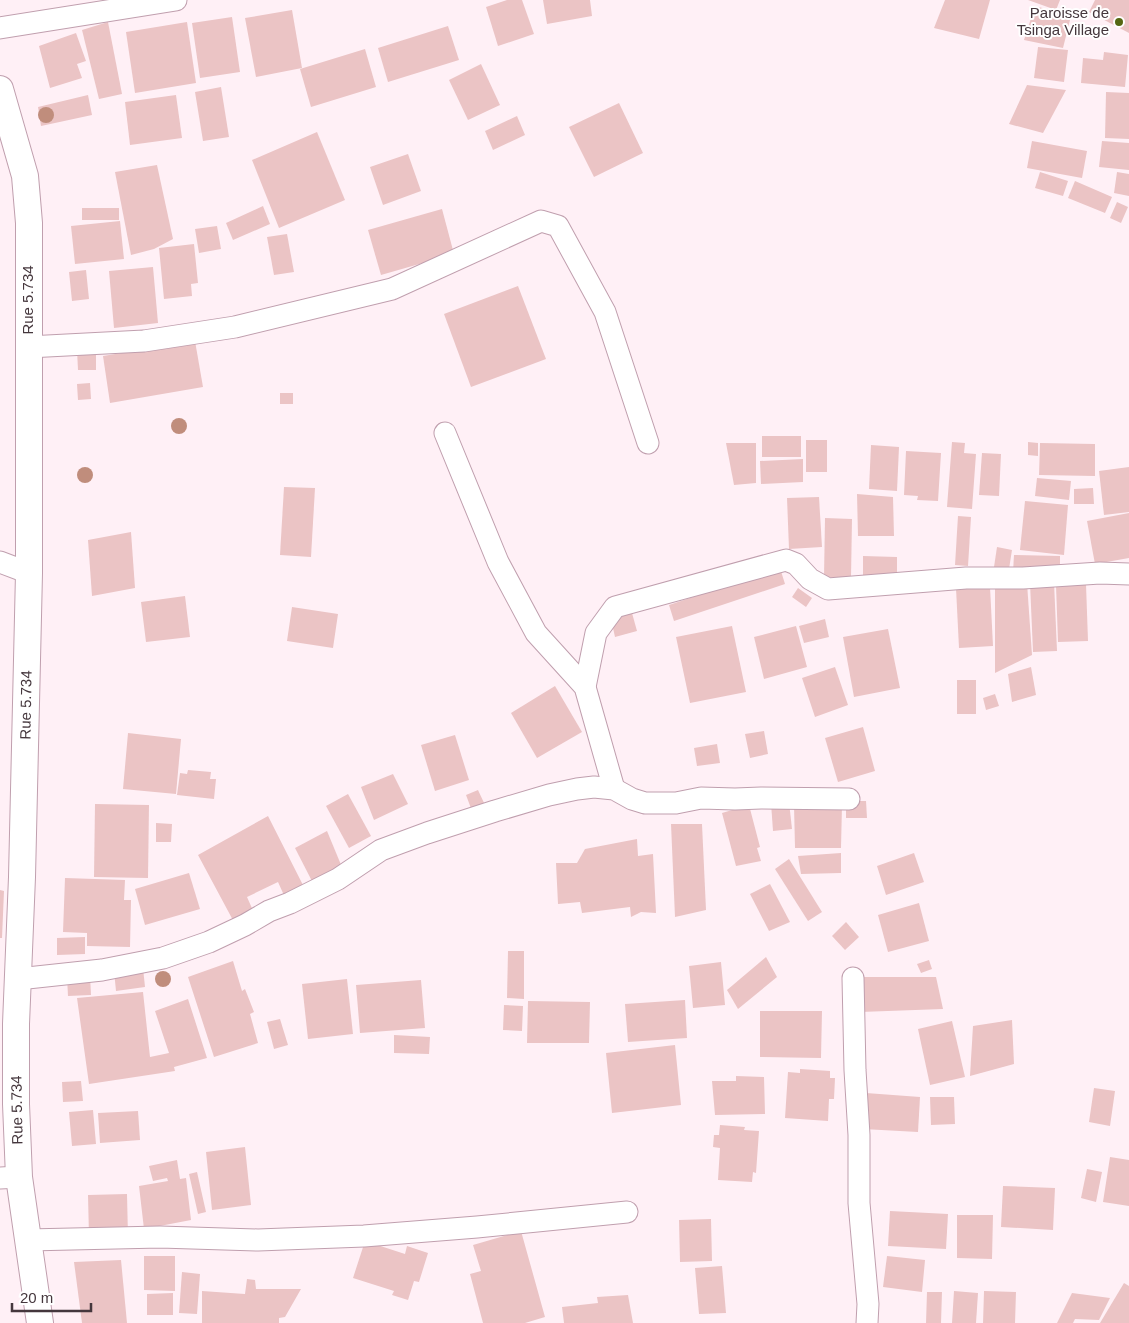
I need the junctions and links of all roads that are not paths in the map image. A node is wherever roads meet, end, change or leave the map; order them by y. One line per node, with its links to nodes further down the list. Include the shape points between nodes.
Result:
1 (176, 0): 2 (street)
2 (0, 28)
3 (0, 89): 4 (street, Rue 5.734)
4 (7, 140): 5 (street, Rue 5.734, via 25,176 29,223)
5 (28, 346): 7 (street, via 144,341 236,327 392,289 541,221 558,226 605,312); 9 (street, Rue 5.734)
6 (445, 433): 11 (street, via 498,562 536,633)
7 (648, 443)
8 (0, 562): 9 (street)
9 (30, 573): 15 (street, Rue 5.734)
10 (1129, 574): 11 (street, via 966,578 828,588 786,560 615,607 596,634)
11 (585, 687): 12 (street)
12 (614, 790): 13 (street, via 645,803 676,803 701,798); 15 (street, via 594,787 549,795 381,850 338,878 290,903 209,942 163,958 102,970)
13 (850, 799)
14 (854, 978): 20 (street, via 860,1203 868,1304)
15 (18, 979): 16 (street, Rue 5.734, via 16,1104)
16 (10, 1177): 18 (street, Rue 5.734)
17 (627, 1212): 18 (street, via 364,1236 258,1240 160,1237)
18 (28, 1240): 19 (street, Rue 5.734)
19 (40, 1323)
20 (866, 1323)

